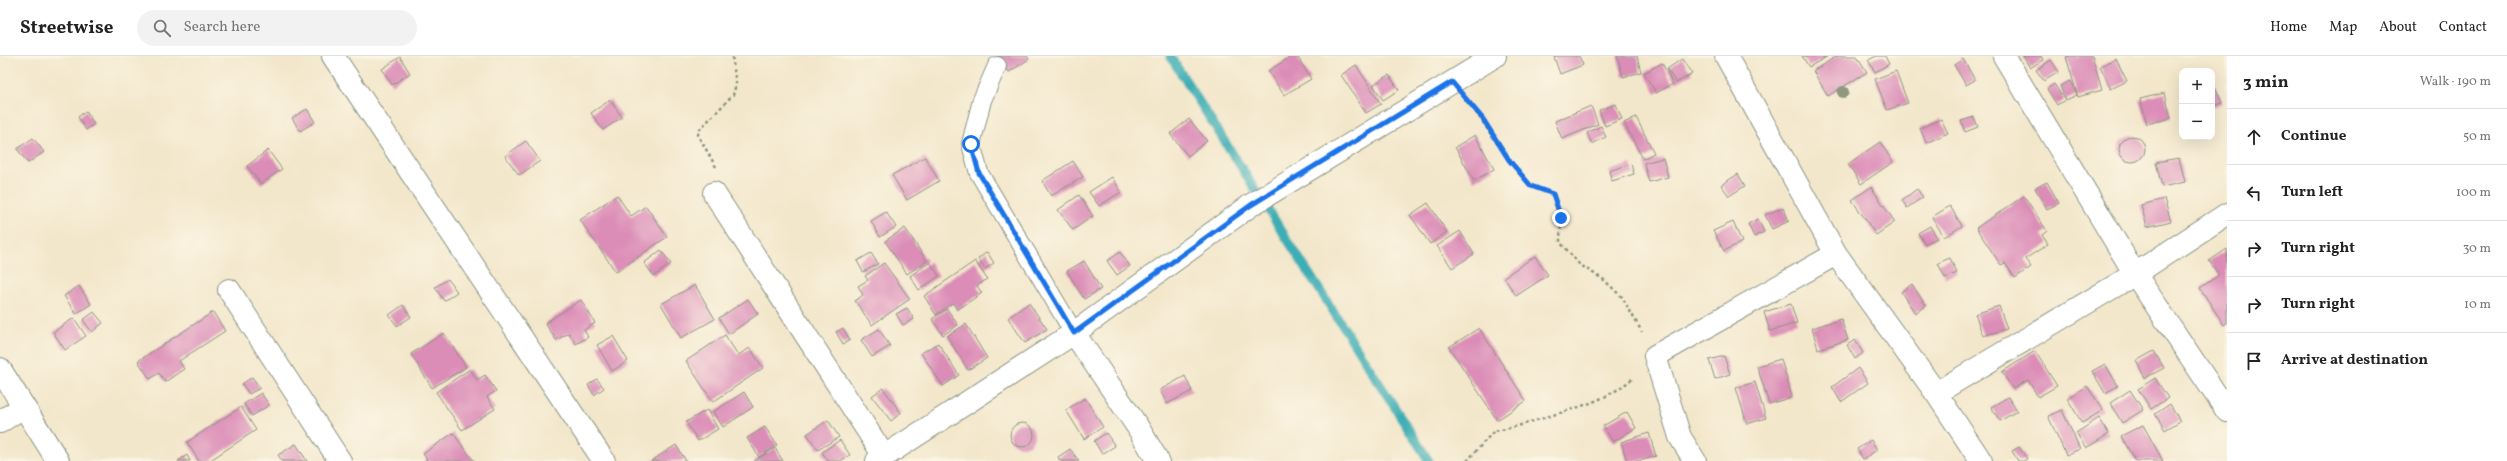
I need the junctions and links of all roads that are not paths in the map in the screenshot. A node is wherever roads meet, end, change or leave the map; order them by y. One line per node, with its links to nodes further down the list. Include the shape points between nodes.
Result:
1 (333, 56): 20 (street)
2 (1496, 56): 11 (street, via 1251,205)
3 (1726, 56): 8 (street)
4 (2004, 56): 9 (street)
5 (996, 66): 11 (lane, via 982,100 971,144 979,173)
6 (714, 193): 17 (street)
7 (2227, 214): 9 (street)
8 (1836, 254): 13 (street); 22 (street, via 1656,356 1680,437)
9 (2135, 274): 13 (street); 15 (street)
10 (229, 290): 19 (street)
11 (1074, 333): 17 (street); 21 (street)
12 (0, 369): 14 (street)
13 (1936, 393): 23 (street)
14 (23, 407): 16 (street); 18 (street)
15 (2227, 410)
16 (0, 422)
17 (880, 458)
18 (58, 461)
19 (340, 461)
20 (604, 461)
21 (1158, 461)
22 (1695, 461)
23 (1980, 461)

